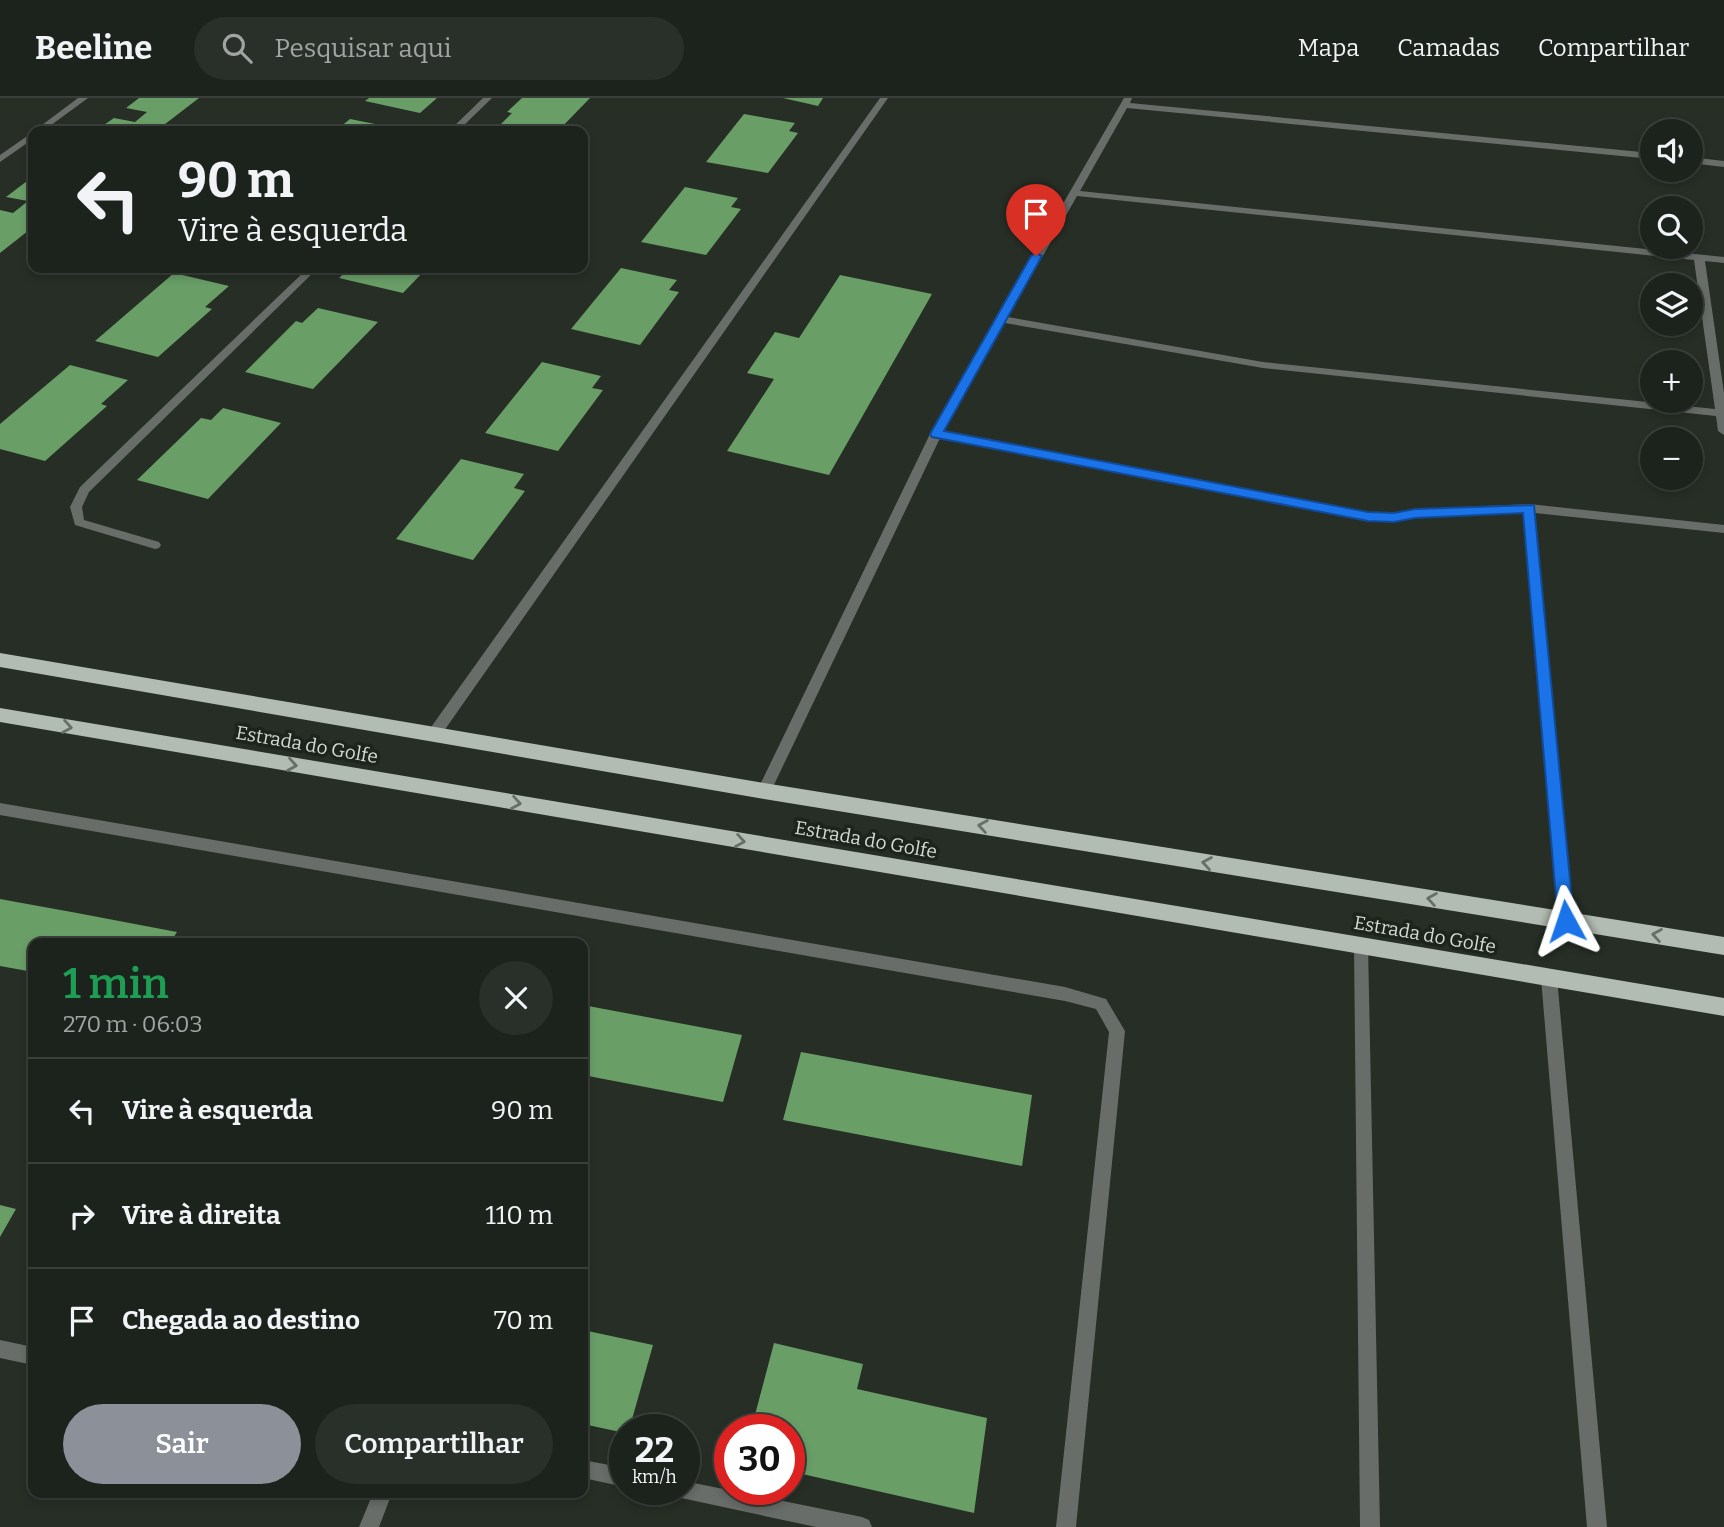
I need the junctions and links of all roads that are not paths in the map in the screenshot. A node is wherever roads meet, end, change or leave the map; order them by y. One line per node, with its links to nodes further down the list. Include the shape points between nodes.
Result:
1 (84, 98): 5 (street)
2 (488, 98): 6 (street)
3 (884, 98): 27 (street)
4 (1127, 101): 8 (street); 12 (street)
5 (45, 126)
6 (458, 126)
7 (28, 139): 9 (street)
8 (1640, 155)
9 (0, 159)
10 (1703, 162): 11 (street)
11 (1724, 164)
12 (1072, 193): 13 (street); 18 (street)
13 (1640, 251)
14 (1703, 257): 16 (street)
15 (1699, 259): 19 (street)
16 (1724, 260)
17 (308, 273): 24 (street, via 84,490 76,507 79,522)
18 (1000, 319): 19 (street, via 1263,365); 21 (street)
19 (1719, 413): 20 (street)
20 (1724, 431)
21 (936, 434): 22 (street, via 1368,516); 28 (street)
22 (1529, 508): 23 (street); 30 (street)
23 (1724, 529)
24 (155, 545)
25 (0, 660): 27 (highway, Estrada do Golfe)
26 (0, 715): 31 (highway, Estrada do Golfe, one-way to 31)
27 (434, 734): 28 (highway, Estrada do Golfe)
28 (764, 791): 30 (highway, Estrada do Golfe, one-way to 28)
29 (0, 809): 43 (street, via 1051,991 1101,1004 1117,1031)
30 (1566, 921): 32 (highway, Estrada do Golfe, one-way to 30)
31 (1361, 946): 33 (highway, Estrada do Golfe); 44 (street)
32 (1724, 946)
33 (1549, 978): 34 (highway, Estrada do Golfe); 45 (street)
34 (1724, 1007)
35 (0, 1349): 36 (street)
36 (28, 1355)
37 (588, 1470): 38 (street)
38 (609, 1475)
39 (700, 1493): 42 (street)
40 (380, 1498): 41 (street)
41 (369, 1527)
42 (862, 1527)
43 (1066, 1527)
44 (1370, 1527)
45 (1597, 1527)

